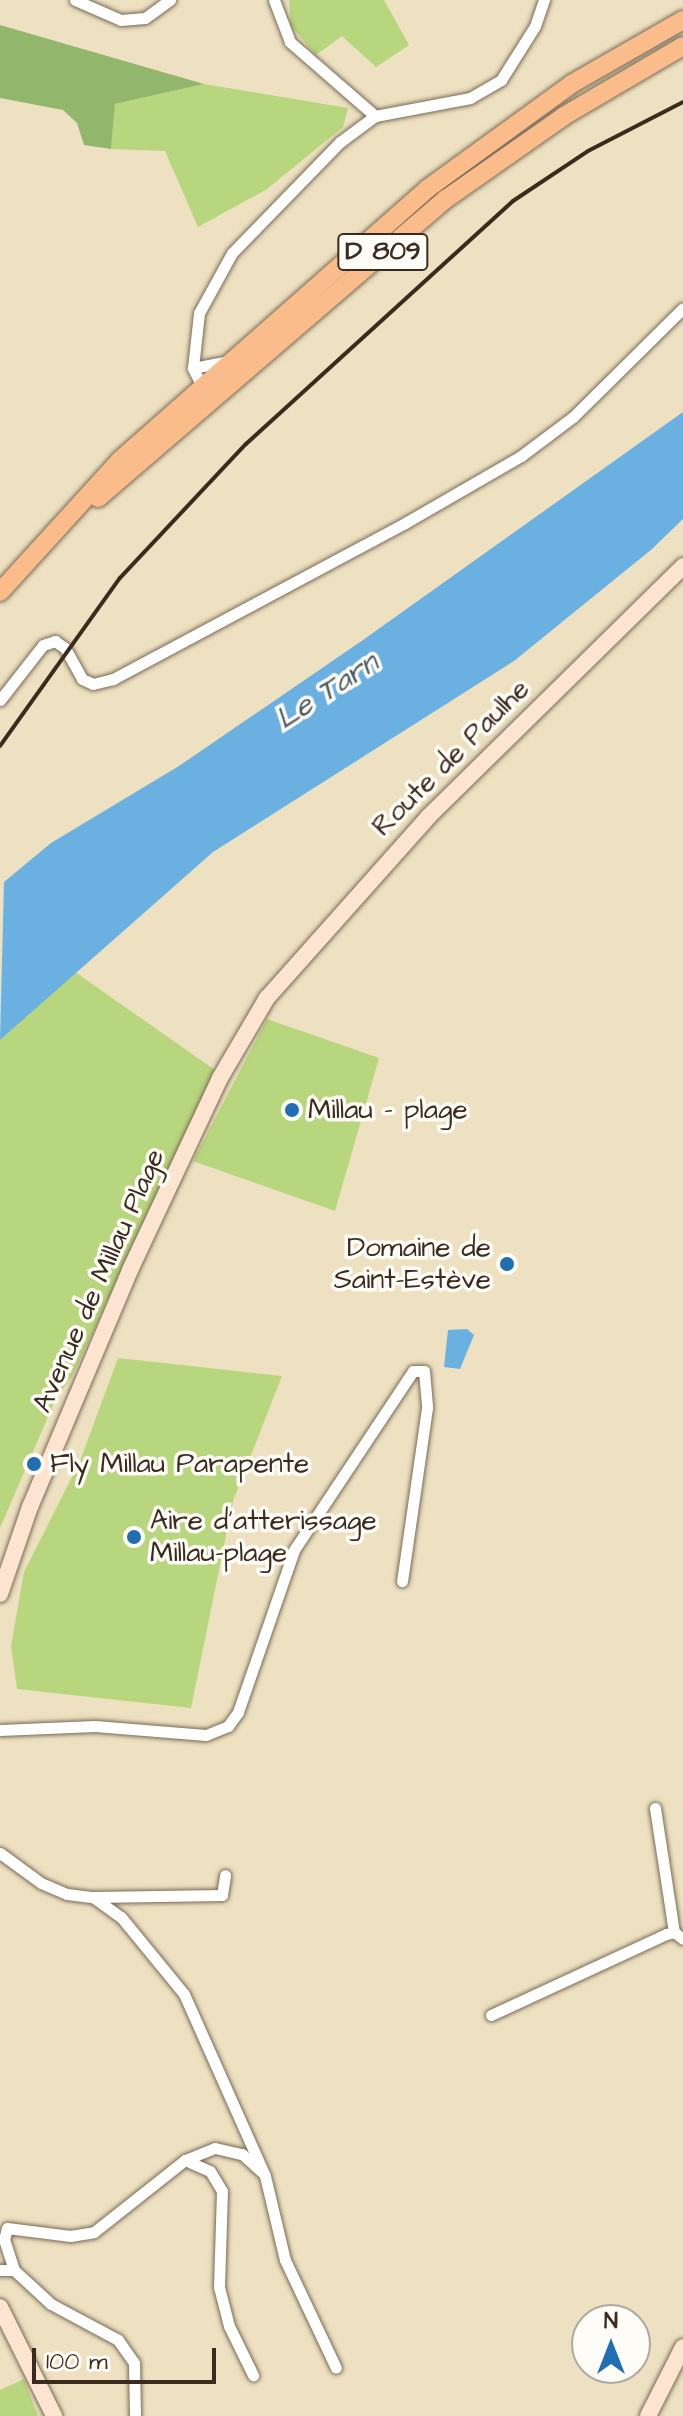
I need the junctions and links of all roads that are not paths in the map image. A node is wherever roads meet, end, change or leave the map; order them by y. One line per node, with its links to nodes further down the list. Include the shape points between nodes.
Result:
1 (75, 0): 2 (street, via 121,20 145,18)
2 (170, 0)
3 (274, 0): 7 (street, via 290,42)
4 (544, 0): 7 (street, via 535,26 501,80 470,98)
5 (683, 20): 9 (main road, D 809, via 573,83 457,166)
6 (683, 46): 9 (main road, D 809, via 564,116)
7 (375, 116): 9 (street, via 340,142 232,253 199,313)
8 (683, 308): 12 (street, via 574,416 521,456 418,516 113,679 93,684 82,679 65,648 55,641 43,645)
9 (201, 384): 11 (main road, D 809)
10 (683, 566): 13 (street, Route de Paulhe, via 418,827)
11 (0, 592)
12 (0, 700)
13 (267, 998): 15 (street, Avenue de Millau Plage, via 220,1078 131,1268 30,1507)
14 (402, 1581): 16 (street, via 427,1408 424,1371 413,1371 294,1550 238,1712 228,1726 206,1735 95,1726)
15 (0, 1594)
16 (0, 1730)
17 (655, 1808): 21 (street)
18 (0, 1853): 20 (street, via 41,1883)
19 (225, 1875): 20 (street, via 222,1895)
20 (93, 1897): 24 (street, via 148,1946 184,1994)
21 (679, 1935): 22 (street)
22 (491, 2015)
23 (185, 2160): 24 (street, via 215,2148 242,2154); 26 (street, via 94,2232 70,2236 7,2228 4,2240); 30 (street, via 210,2171 222,2191 219,2287 229,2326)
24 (265, 2176): 29 (street, via 285,2260)
25 (0, 2270): 26 (street)
26 (14, 2270): 32 (street, via 51,2304 118,2340 134,2363)
27 (0, 2307): 31 (street)
28 (683, 2347): 33 (street)
29 (336, 2368)
30 (253, 2375)
31 (54, 2416)
32 (135, 2416)
33 (648, 2416)

